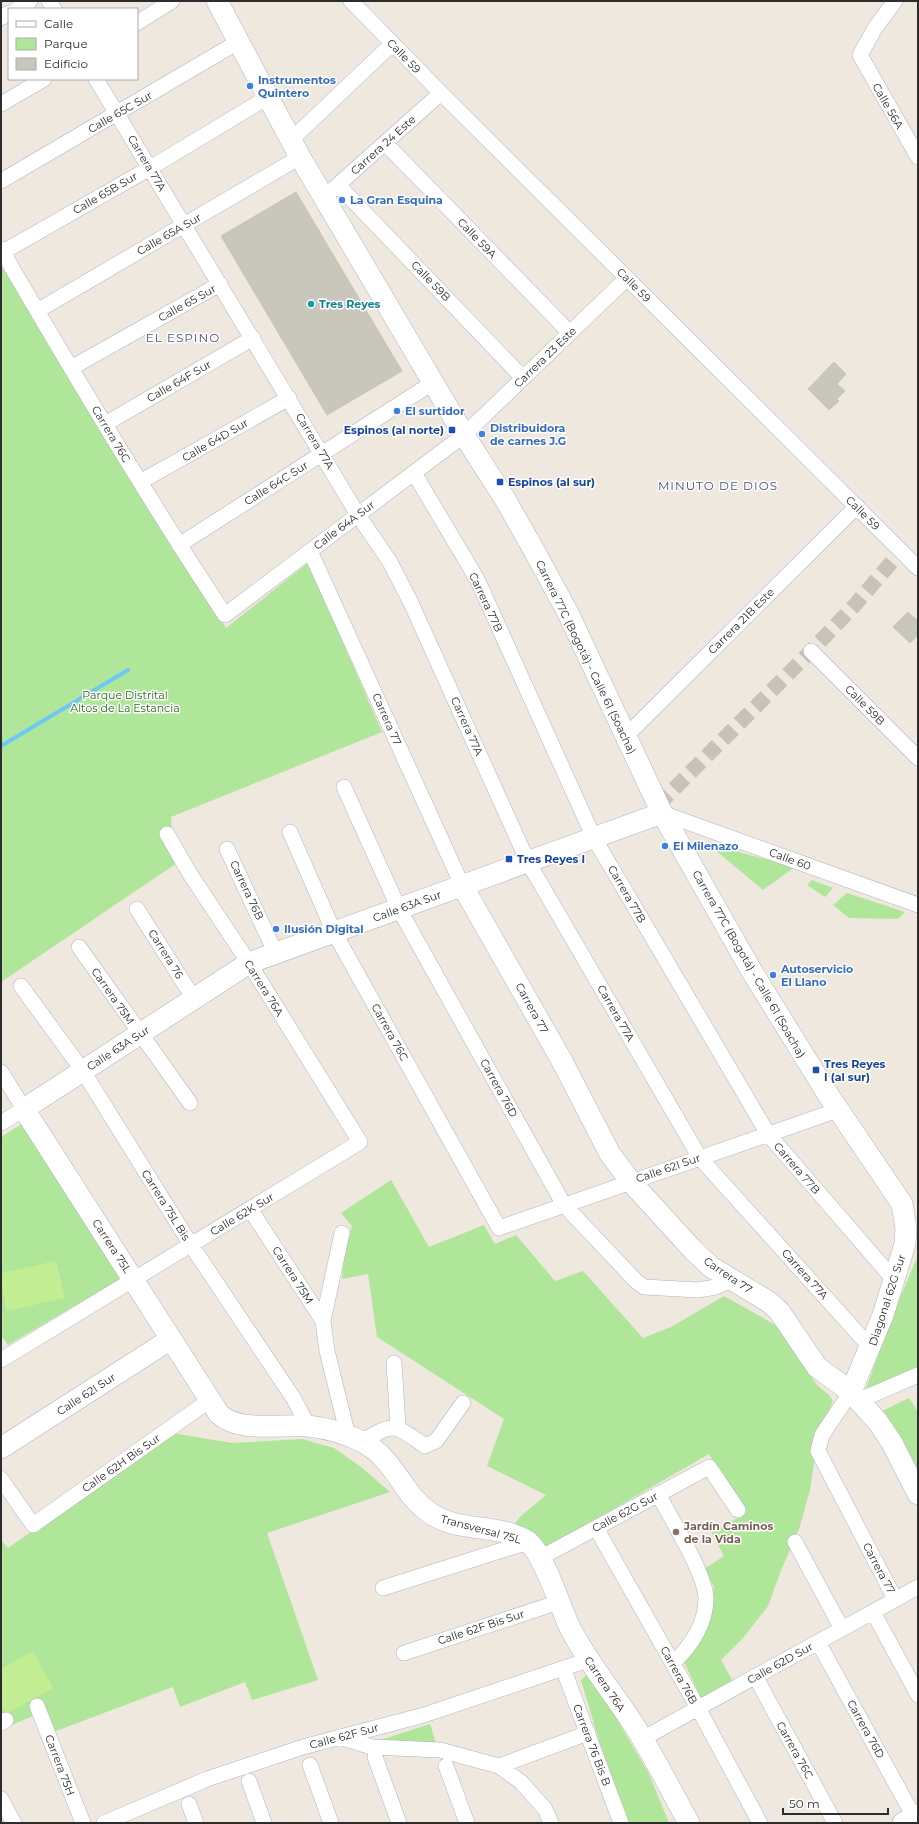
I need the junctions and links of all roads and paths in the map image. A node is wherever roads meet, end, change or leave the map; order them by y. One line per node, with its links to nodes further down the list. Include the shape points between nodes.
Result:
1 (30, 1): 6 (street)
2 (172, 1): 7 (street)
3 (216, 1): 8 (street, Carrera 77C (Bogotá) - Calle 61 (Soacha))
4 (351, 1): 9 (street, Calle 59)
5 (895, 1): 18 (street, Calle 56A, via 875,28 860,55)
6 (19, 8)
7 (138, 22)
8 (238, 42): 13 (street, Carrera 77C (Bogotá) - Calle 61 (Soacha)); 15 (street, Calle 65C Sur)
9 (392, 44): 12 (street, Calle 59); 17 (street, Calle 65A Sur)
10 (42, 80): 14 (street)
11 (97, 80): 15 (street, Carrera 77A)
12 (441, 93): 16 (street, Carrera 24 Este); 24 (street, Calle 59)
13 (268, 97): 17 (street, Carrera 77C (Bogotá) - Calle 61 (Soacha)); 19 (street, Calle 65B Sur)
14 (1, 104)
15 (117, 113): 19 (street, Carrera 77A); 20 (street, Calle 65C Sur)
16 (385, 143): 21 (street, Carrera 24 Este); 27 (street, Calle 59A)
17 (296, 148): 21 (street, Carrera 77C (Bogotá) - Calle 61 (Soacha)); 22 (street, Calle 65A Sur)
18 (918, 156)
19 (150, 168): 22 (street, Carrera 77A); 23 (street, Calle 65B Sur)
20 (1, 181)
21 (331, 191): 30 (street, Calle 59B); 31 (street, Carrera 77C (Bogotá) - Calle 61 (Soacha))
22 (184, 224): 25 (street, Carrera 77A); 26 (street, Calle 65A Sur)
23 (2, 250): 26 (street, Carrera 76C)
24 (627, 278): 27 (street, Carrera 23 Este); 38 (street, Calle 59)
25 (220, 284): 28 (street, Carrera 77A); 29 (street, Calle 65 Sur)
26 (37, 311): 29 (street, Carrera 76C)
27 (570, 333): 30 (street, Carrera 23 Este)
28 (253, 338): 32 (street, Carrera 77A); 33 (street, Calle 64F Sur)
29 (71, 368): 33 (street, Carrera 76C)
30 (524, 378): 34 (street, Carrera 23 Este)
31 (434, 382): 34 (street, Carrera 77C (Bogotá) - Calle 61 (Soacha)); 35 (street, Calle 64C Sur)
32 (289, 398): 35 (street, Carrera 77A); 37 (street, Calle 64D Sur)
33 (105, 424): 37 (street, Carrera 76C)
34 (464, 436): 36 (street, Calle 64A Sur); 45 (street, Carrera 77C (Bogotá) - Calle 61 (Soacha), via 504,499 568,613)
35 (323, 454): 39 (street, Carrera 77A); 40 (street, Calle 64C Sur)
36 (414, 473): 39 (street, Calle 64A Sur); 51 (street, Carrera 77B, via 477,579)
37 (140, 482): 40 (street, Carrera 76C)
38 (857, 506): 42 (street, Calle 59); 45 (street, Carrera 21B Este)
39 (358, 515): 41 (street, Calle 64A Sur); 53 (street, Carrera 77A, via 390,562 411,603)
40 (178, 545): 43 (street, Carrera 76C)
41 (310, 551): 43 (street, Calle 64A Sur); 54 (street, Carrera 77)
42 (918, 568)
43 (225, 615)
44 (811, 651): 46 (street, Calle 59B)
45 (626, 736): 48 (street, Carrera 77C (Bogotá) - Calle 61 (Soacha))
46 (918, 758)
47 (344, 788): 57 (street, Carrera 76D)
48 (662, 813): 51 (street, Calle 63A Sur); 55 (street, Calle 60); 69 (street, Carrera 77C (Bogotá) - Calle 61 (Soacha), via 751,970)
49 (290, 832): 58 (street, Carrera 76C)
50 (167, 834): 61 (street, Carrera 76A, via 190,874)
51 (594, 838): 53 (street, Calle 63A Sur); 71 (street, Carrera 77B)
52 (227, 849): 60 (street, Carrera 76B)
53 (528, 862): 54 (street, Calle 63A Sur); 73 (street, Carrera 77A)
54 (462, 885): 57 (street, Calle 63A Sur); 74 (street, Carrera 77, via 562,1061 610,1154)
55 (918, 905)
56 (137, 909): 63 (street, Carrera 76)
57 (399, 909): 58 (street, Calle 63A Sur); 76 (street, Carrera 76D)
58 (334, 932): 60 (street, Calle 63A Sur); 78 (street, Carrera 76C)
59 (79, 947): 64 (street, Carrera 75M)
60 (276, 954): 61 (street, Calle 63A Sur)
61 (249, 963): 63 (street, Calle 63A Sur); 72 (street, Carrera 76A)
62 (21, 986): 65 (street, Carrera 75L Bis)
63 (194, 999): 64 (street, Calle 63A Sur)
64 (140, 1034): 65 (street, Calle 63A Sur); 67 (street, Carrera 75M)
65 (83, 1071): 68 (street, Calle 63A Sur); 81 (street, Carrera 75L Bis)
66 (1, 1072): 68 (street, Carrera 75L)
67 (190, 1103)
68 (24, 1108): 70 (street, Calle 63A Sur); 82 (street, Carrera 75L)
69 (838, 1110): 71 (street, Calle 62I Sur); 75 (street, Carrera 77C (Bogotá) - Calle 61 (Soacha))
70 (1, 1123)
71 (768, 1134): 73 (street, Calle 62I Sur); 84 (street, Carrera 77B)
72 (360, 1142): 77 (street, Calle 62K Sur)
73 (700, 1158): 74 (street, Calle 62I Sur); 87 (street, Carrera 77A)
74 (631, 1182): 76 (street, Calle 62I Sur); 83 (street, Carrera 77, via 693,1250)
75 (902, 1204): 80 (street, Diagonal 62G Sur)
76 (564, 1205): 78 (street, Calle 62I Sur); 83 (street, Carrera 76D, via 644,1287 698,1290 716,1287)
77 (250, 1209): 81 (street, Calle 62K Sur); 85 (street, Carrera 75M)
78 (499, 1228)
79 (342, 1233): 85 (street)
80 (911, 1243): 84 (street, Diagonal 62G Sur)
81 (191, 1245): 82 (street, Calle 62K Sur); 95 (street, Carrera 75L Bis, via 294,1399)
82 (134, 1280): 86 (street, Carrera 75L); 88 (street, Calle 62K Sur)
83 (732, 1280): 91 (street, Carrera 77, via 769,1302 779,1311 817,1368)
84 (894, 1281): 87 (street, Diagonal 62G Sur)
85 (323, 1321): 97 (street, via 327,1351)
86 (171, 1339): 92 (street, Carrera 75L); 98 (street, Calle 62I Sur)
87 (871, 1348): 91 (street, Diagonal 62G Sur)
88 (1, 1360)
89 (394, 1362): 96 (street)
90 (918, 1376): 91 (street)
91 (856, 1396): 101 (street, Carrera 77, via 892,1443); 108 (street, Carrera 77, via 822,1435 818,1451)
92 (210, 1400): 94 (street, Carrera 75L); 99 (street, Calle 62H Bis Sur, via 33,1525)
93 (463, 1403): 96 (street, via 436,1441 425,1446)
94 (224, 1420): 95 (street, Transversal 75L, via 238,1425)
95 (308, 1426): 97 (street, Transversal 75L)
96 (398, 1427): 97 (street)
97 (355, 1439): 105 (street, Transversal 75L, via 375,1449 387,1461 410,1495 430,1514 443,1520 507,1533)
98 (1, 1448)
99 (1, 1479)
100 (658, 1494): 102 (street, Calle 62G Sur, via 709,1467); 103 (street, Calle 62G Sur); 115 (street, via 697,1568 704,1585 706,1600 694,1640)
101 (918, 1494)
102 (738, 1510)
103 (596, 1528): 105 (street, Calle 62G Sur); 115 (street, Carrera 76B)
104 (795, 1542): 111 (street)
105 (534, 1550): 107 (street, Calle 62G Sur); 109 (street, Carrera 76A)
106 (918, 1587): 108 (street, Calle 62D Sur)
107 (383, 1588)
108 (895, 1600): 110 (street, Calle 62D Sur)
109 (559, 1602): 113 (street, Calle 62F Bis Sur); 114 (street, Carrera 76A)
110 (873, 1612): 111 (street, Calle 62D Sur); 118 (street)
111 (842, 1629): 112 (street, Calle 62D Sur)
112 (818, 1642): 117 (street, Calle 62D Sur); 131 (street, Carrera 76D)
113 (404, 1653)
114 (588, 1660): 116 (street, Calle 62F Sur); 123 (street, Carrera 76A)
115 (673, 1663): 120 (street, Carrera 76B)
116 (563, 1668): 121 (street, Carrera 76 Bis B); 122 (street, Calle 62F Sur, via 424,1715)
117 (755, 1676): 120 (street, Calle 62D Sur); 144 (street, Carrera 76C)
118 (918, 1694)
119 (37, 1706): 133 (street, Carrera 75H)
120 (698, 1708): 123 (street, Calle 62D Sur); 143 (street, Carrera 76B)
121 (588, 1733): 127 (street); 141 (street, Carrera 76 Bis B)
122 (339, 1737): 127 (street, via 372,1747 440,1750); 134 (street, Calle 62F Sur, via 207,1779)
123 (642, 1739): 142 (street, Carrera 76A)
124 (375, 1757): 138 (street)
125 (310, 1765): 137 (street)
126 (446, 1766): 139 (street)
127 (499, 1766): 140 (street, via 521,1782 545,1809)
128 (249, 1781): 136 (street)
129 (1, 1800): 132 (street)
130 (189, 1804): 135 (street)
131 (910, 1820)
132 (14, 1823)
133 (83, 1823)
134 (104, 1823)
135 (196, 1823)
136 (264, 1823)
137 (331, 1823)
138 (399, 1823)
139 (467, 1823)
140 (551, 1823)
141 (621, 1823)
142 (689, 1823)
143 (760, 1823)
144 (835, 1823)

